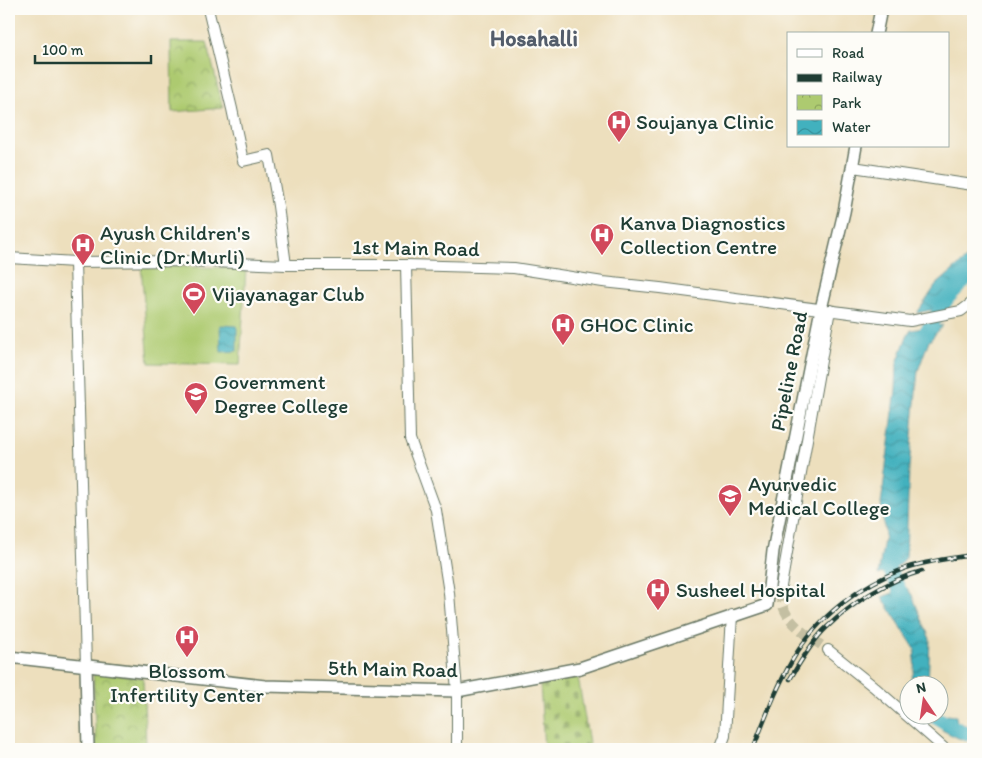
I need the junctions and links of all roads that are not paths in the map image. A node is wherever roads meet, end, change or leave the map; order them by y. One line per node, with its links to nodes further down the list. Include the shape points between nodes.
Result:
1 (208, 9): 9 (street, via 243,161 269,155)
2 (881, 9): 3 (main road)
3 (876, 32)
4 (856, 148): 5 (main road, Pipeline Road)
5 (853, 167): 6 (street); 12 (main road, Pipeline Road)
6 (973, 185)
7 (9, 258): 8 (street, 1st Main Road)
8 (75, 262): 9 (street, 1st Main Road, via 186,261); 18 (street)
9 (286, 265): 10 (street, 1st Main Road)
10 (406, 265): 12 (street, 1st Main Road, via 514,268); 19 (street, via 410,439 436,510 449,593)
11 (973, 302): 12 (street, 1st Main Road, via 961,311 910,321)
12 (826, 309): 13 (street, Pipeline Road); 14 (main road, Pipeline Road, via 773,551)
13 (780, 592)
14 (767, 605): 15 (main road, 5th Main Road)
15 (732, 616): 19 (main road, 5th Main Road, via 580,668); 22 (street, via 725,736)
16 (828, 650): 23 (street)
17 (9, 657): 18 (main road, 5th Main Road)
18 (86, 666): 19 (main road, 5th Main Road, via 265,686); 20 (main road)
19 (457, 691): 21 (street)
20 (88, 749)
21 (457, 749)
22 (720, 749)
23 (945, 749)

